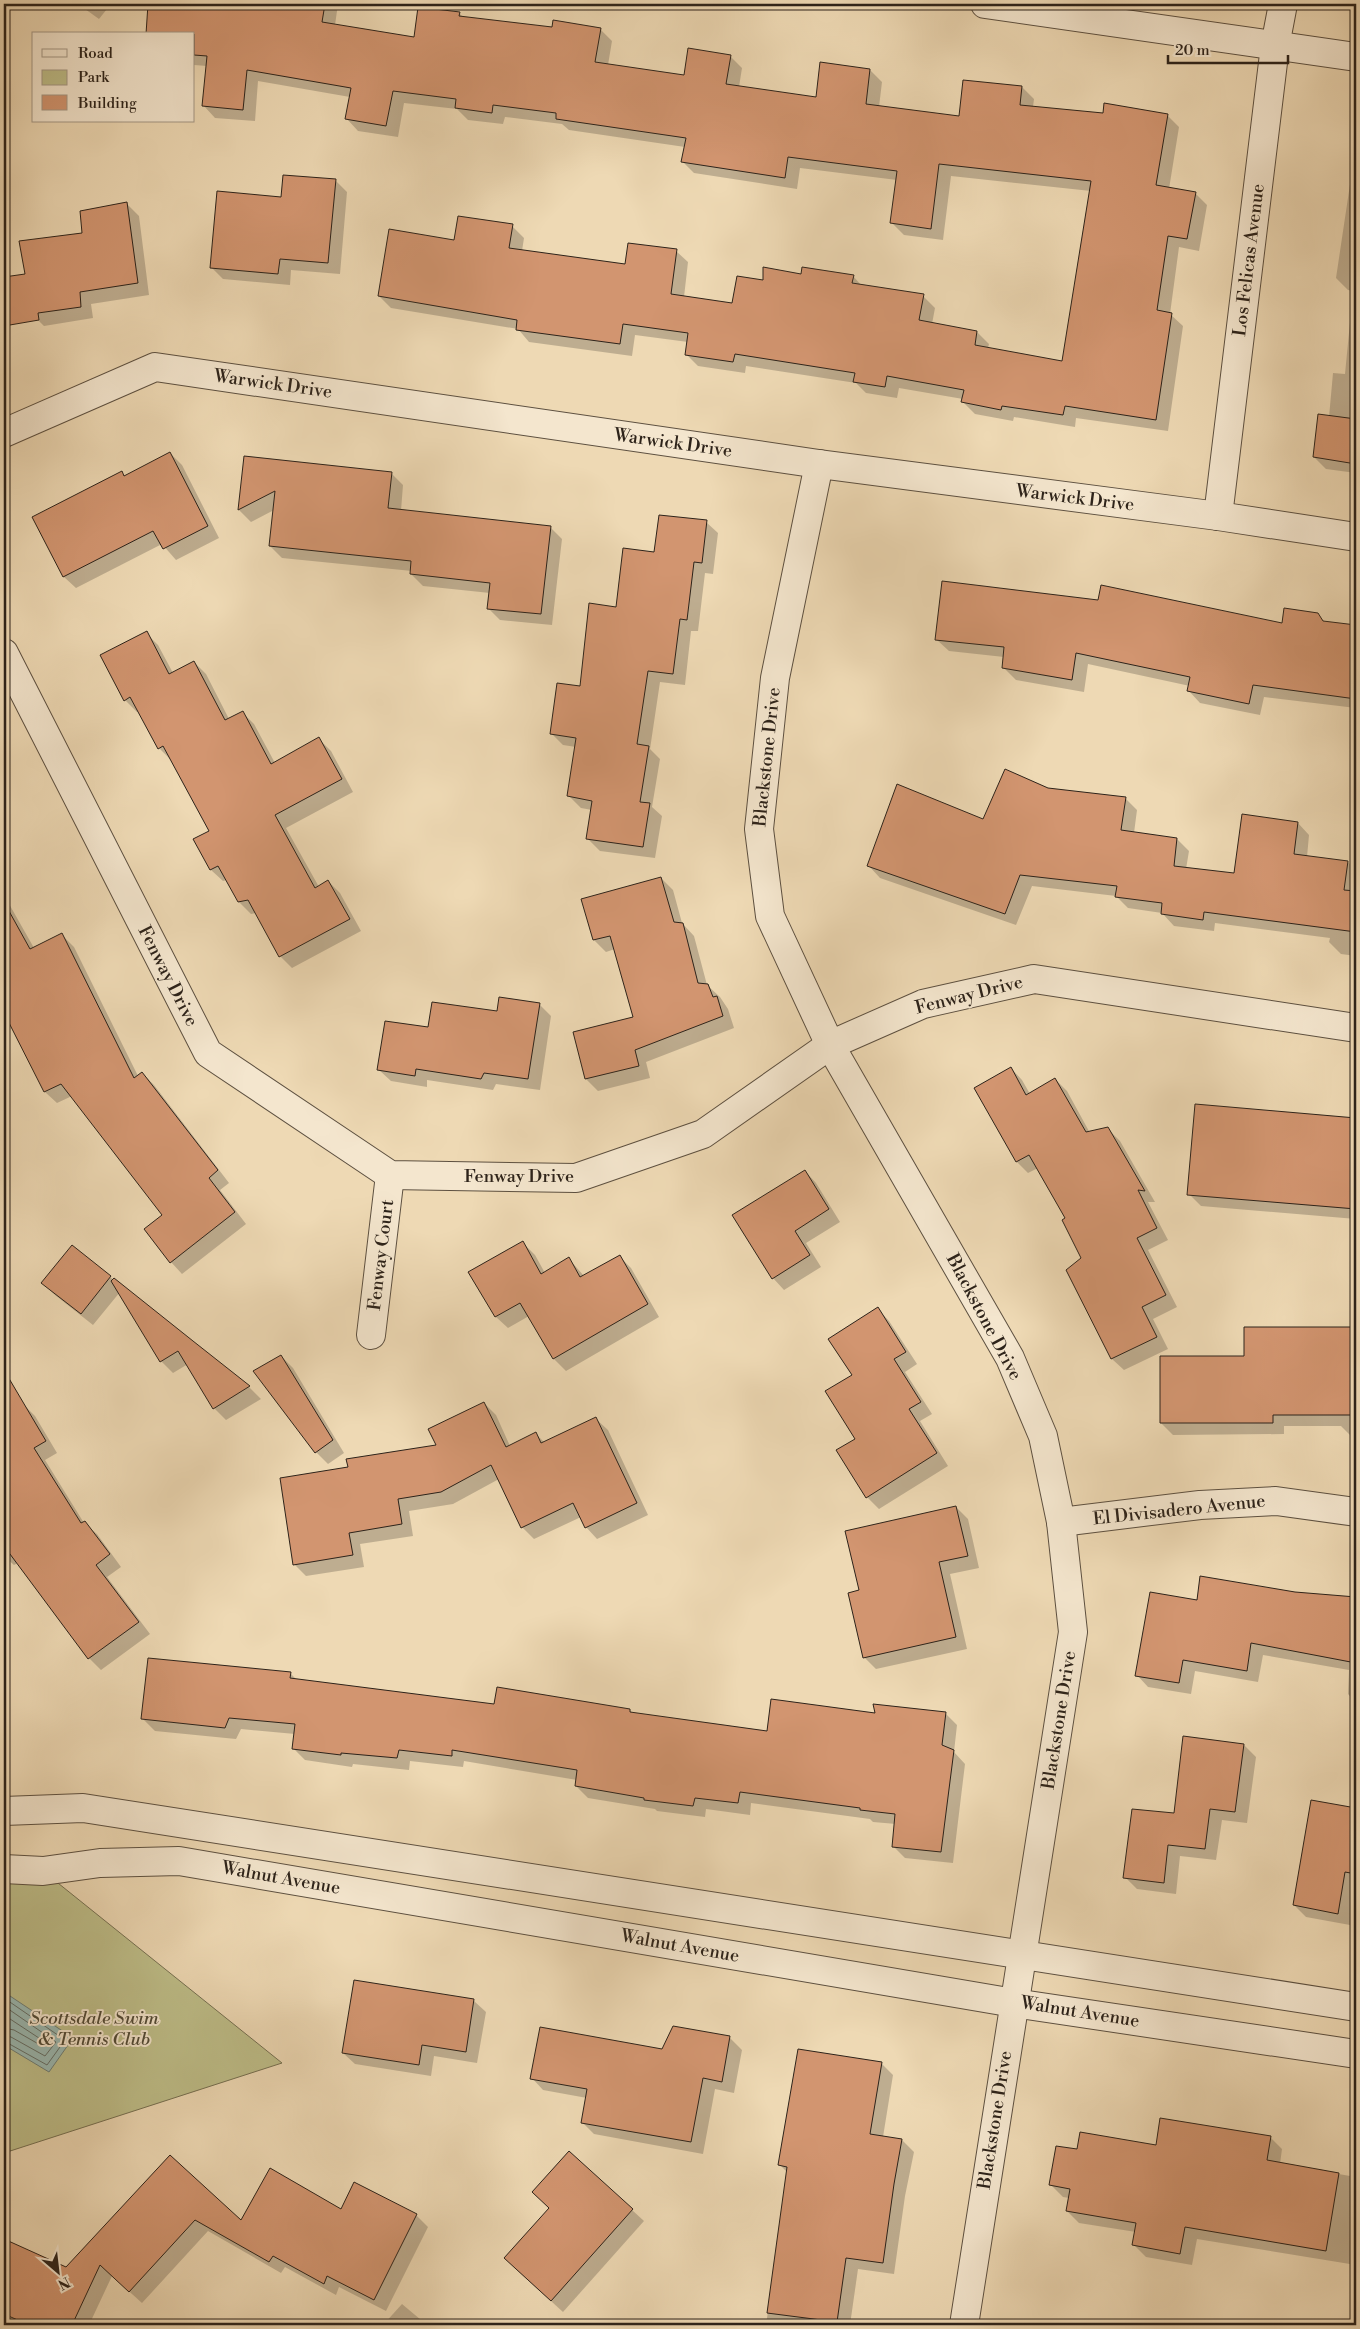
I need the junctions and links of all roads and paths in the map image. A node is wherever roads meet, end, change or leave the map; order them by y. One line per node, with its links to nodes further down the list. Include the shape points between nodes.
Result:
1 (985, 4): 3 (street)
2 (1283, 4): 3 (street, Los Felicas Avenue)
3 (1275, 46): 4 (street); 7 (street, Los Felicas Avenue)
4 (1356, 57)
5 (4, 434): 6 (street, Warwick Drive, via 155,367)
6 (819, 464): 7 (street, Warwick Drive); 11 (street, Blackstone Drive, via 775,678 759,829 770,916)
7 (1218, 516): 8 (street, Warwick Drive)
8 (1356, 537)
9 (4, 653): 12 (street, Fenway Drive, via 208,1053)
10 (1356, 1028): 11 (street, Fenway Drive, via 1034,979 923,1004)
11 (830, 1045): 12 (street, Fenway Drive, via 703,1134 576,1178); 15 (street, Blackstone Drive, via 1010,1358 1043,1436)
12 (390, 1175): 13 (street, Fenway Court)
13 (371, 1335)
14 (1356, 1512): 15 (street, El Divisadero Avenue, via 1276,1501 1200,1505)
15 (1061, 1522): 18 (street, Blackstone Drive, via 1073,1632)
16 (4, 1811): 18 (street, via 83,1808)
17 (4, 1869): 19 (street, Walnut Avenue, via 43,1871 100,1863 179,1861)
18 (1021, 1956): 19 (street, Blackstone Drive); 20 (street)
19 (1014, 2003): 21 (street, Walnut Avenue); 22 (street, Blackstone Drive)
20 (1356, 2007)
21 (1356, 2054)
22 (964, 2325)

